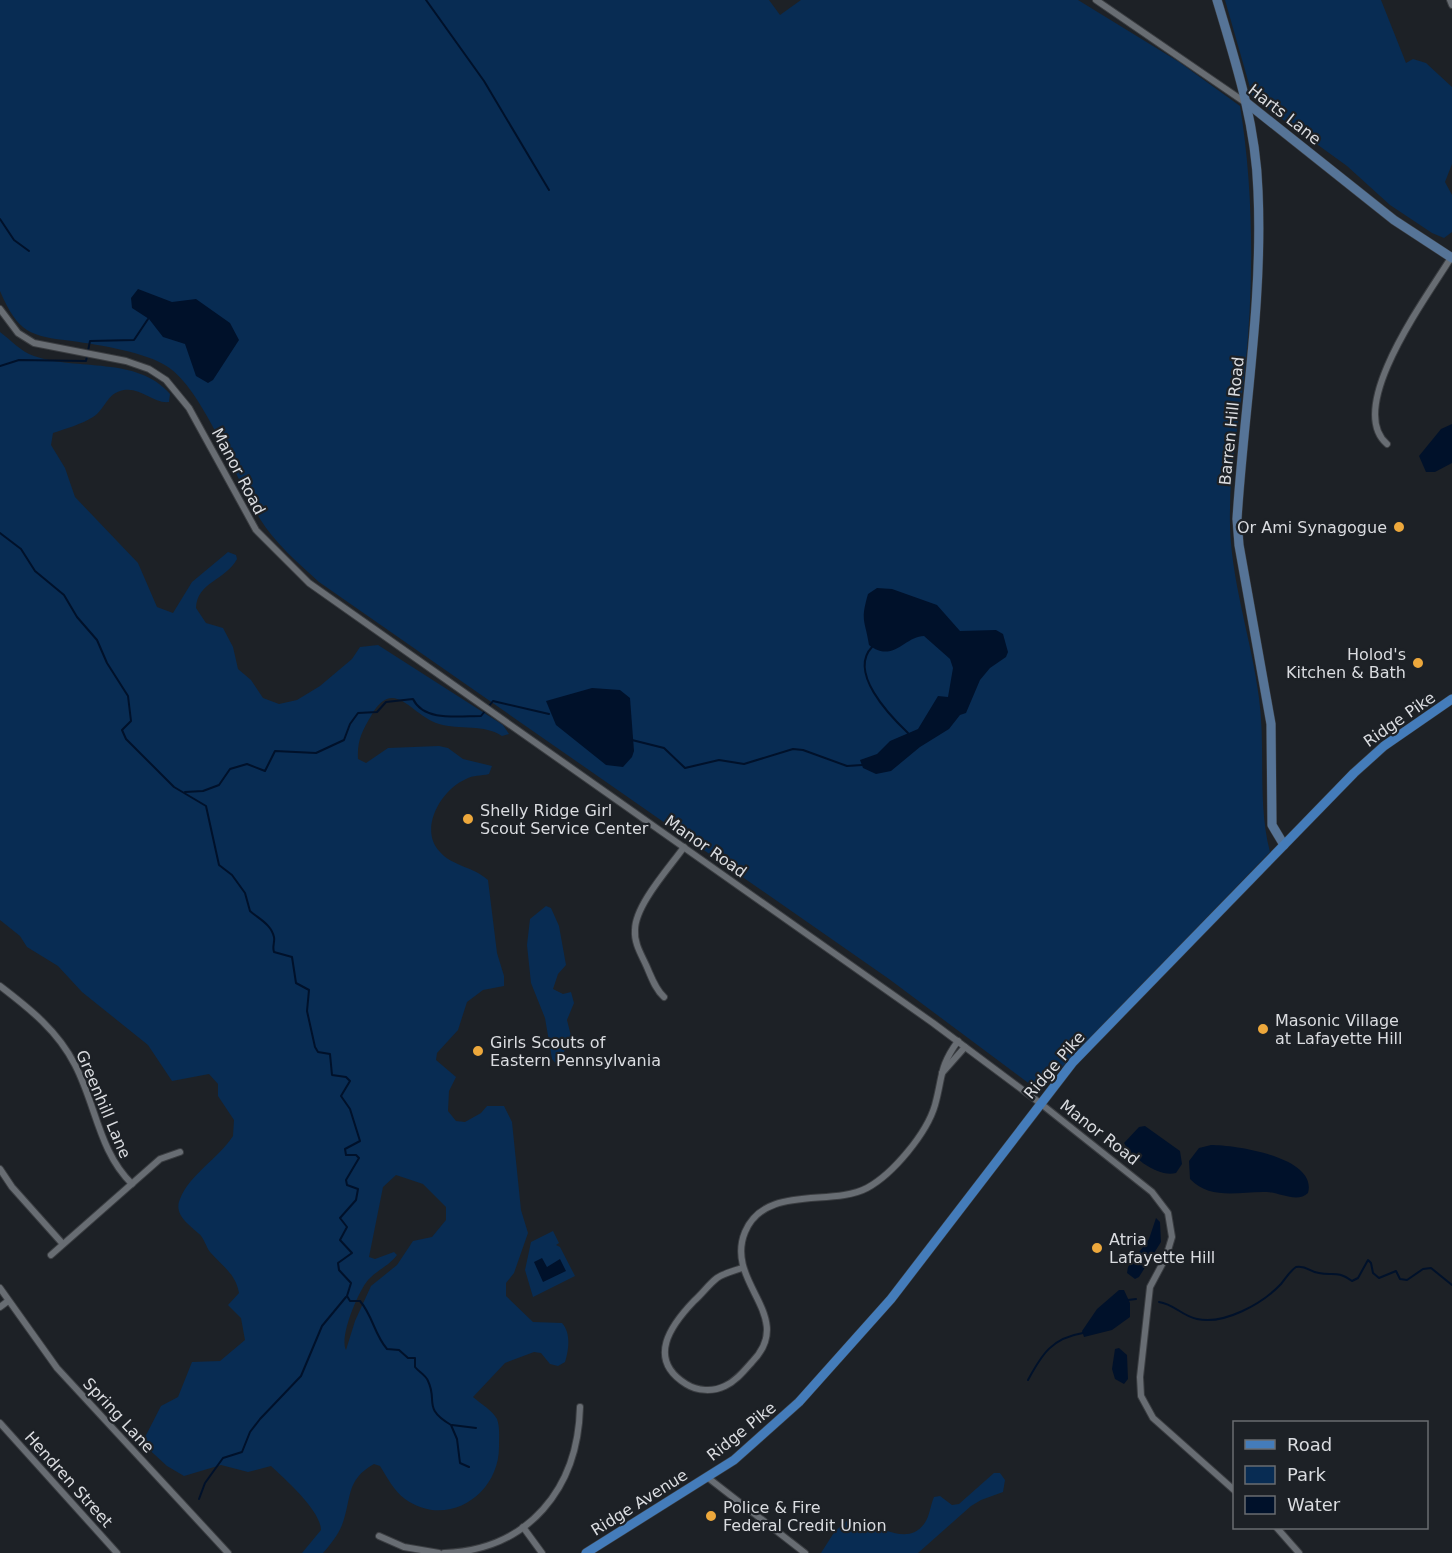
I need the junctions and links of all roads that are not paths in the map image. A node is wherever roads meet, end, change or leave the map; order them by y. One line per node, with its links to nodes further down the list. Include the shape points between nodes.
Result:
1 (1096, 0): 5 (street, Harts Lane)
2 (1217, 0): 5 (street, Barren Hill Road)
3 (1450, 0): 4 (street)
4 (1452, 5)
5 (1247, 103): 6 (street, Harts Lane, via 1394,220); 10 (street, Barren Hill Road, via 1258,190 1258,244 1253,356 1237,519 1270,724 1272,825)
6 (1452, 257): 8 (street, via 1382,375 1374,424 1378,437)
7 (0, 309): 11 (street, Manor Road, via 18,333 34,343 126,362 149,369 166,380 195,417 256,530 298,574)
8 (1387, 444)
9 (1452, 699): 10 (main road, Ridge Pike, via 1374,753)
10 (1284, 845): 17 (main road, Ridge Pike, via 1073,1062)
11 (684, 847): 13 (street, via 635,922 639,951); 14 (street, Manor Road)
12 (0, 986): 20 (street, Greenhill Lane, via 63,1044 76,1067 112,1161)
13 (664, 997)
14 (958, 1041): 15 (street, Manor Road); 16 (street, via 945,1060)
15 (965, 1047): 16 (street); 17 (street, Manor Road)
16 (942, 1073): 23 (street, via 932,1113 892,1170 851,1194 797,1199 761,1212 742,1239)
17 (1040, 1103): 29 (main road, Ridge Pike, via 874,1320 758,1441); 30 (street, Manor Road, via 1130,1173 1158,1198 1168,1213 1171,1244 1150,1287 1141,1396 1153,1418)
18 (180, 1152): 20 (street, via 160,1159)
19 (0, 1169): 21 (street)
20 (132, 1184): 21 (street)
21 (62, 1243): 22 (street)
22 (51, 1255)
23 (742, 1269): 23 (street, via 767,1321 764,1348 727,1385 709,1390 691,1387 677,1377 668,1362 669,1330 713,1282)
24 (0, 1288): 25 (street, Spring Lane)
25 (8, 1301): 26 (street); 35 (street, Spring Lane, via 57,1368)
26 (0, 1307)
27 (580, 1407): 31 (street, via 577,1446 565,1479 549,1504)
28 (0, 1423): 34 (street, Hendren Street)
29 (707, 1477): 39 (main road, Ridge Avenue); 40 (street)
30 (1233, 1489)
31 (523, 1527): 37 (street, via 490,1545); 38 (street)
32 (1279, 1529): 41 (street)
33 (379, 1536): 36 (street, via 404,1547)
34 (117, 1553)
35 (228, 1553)
36 (440, 1553)
37 (444, 1553)
38 (542, 1553)
39 (586, 1553)
40 (805, 1553)
41 (1299, 1553)

